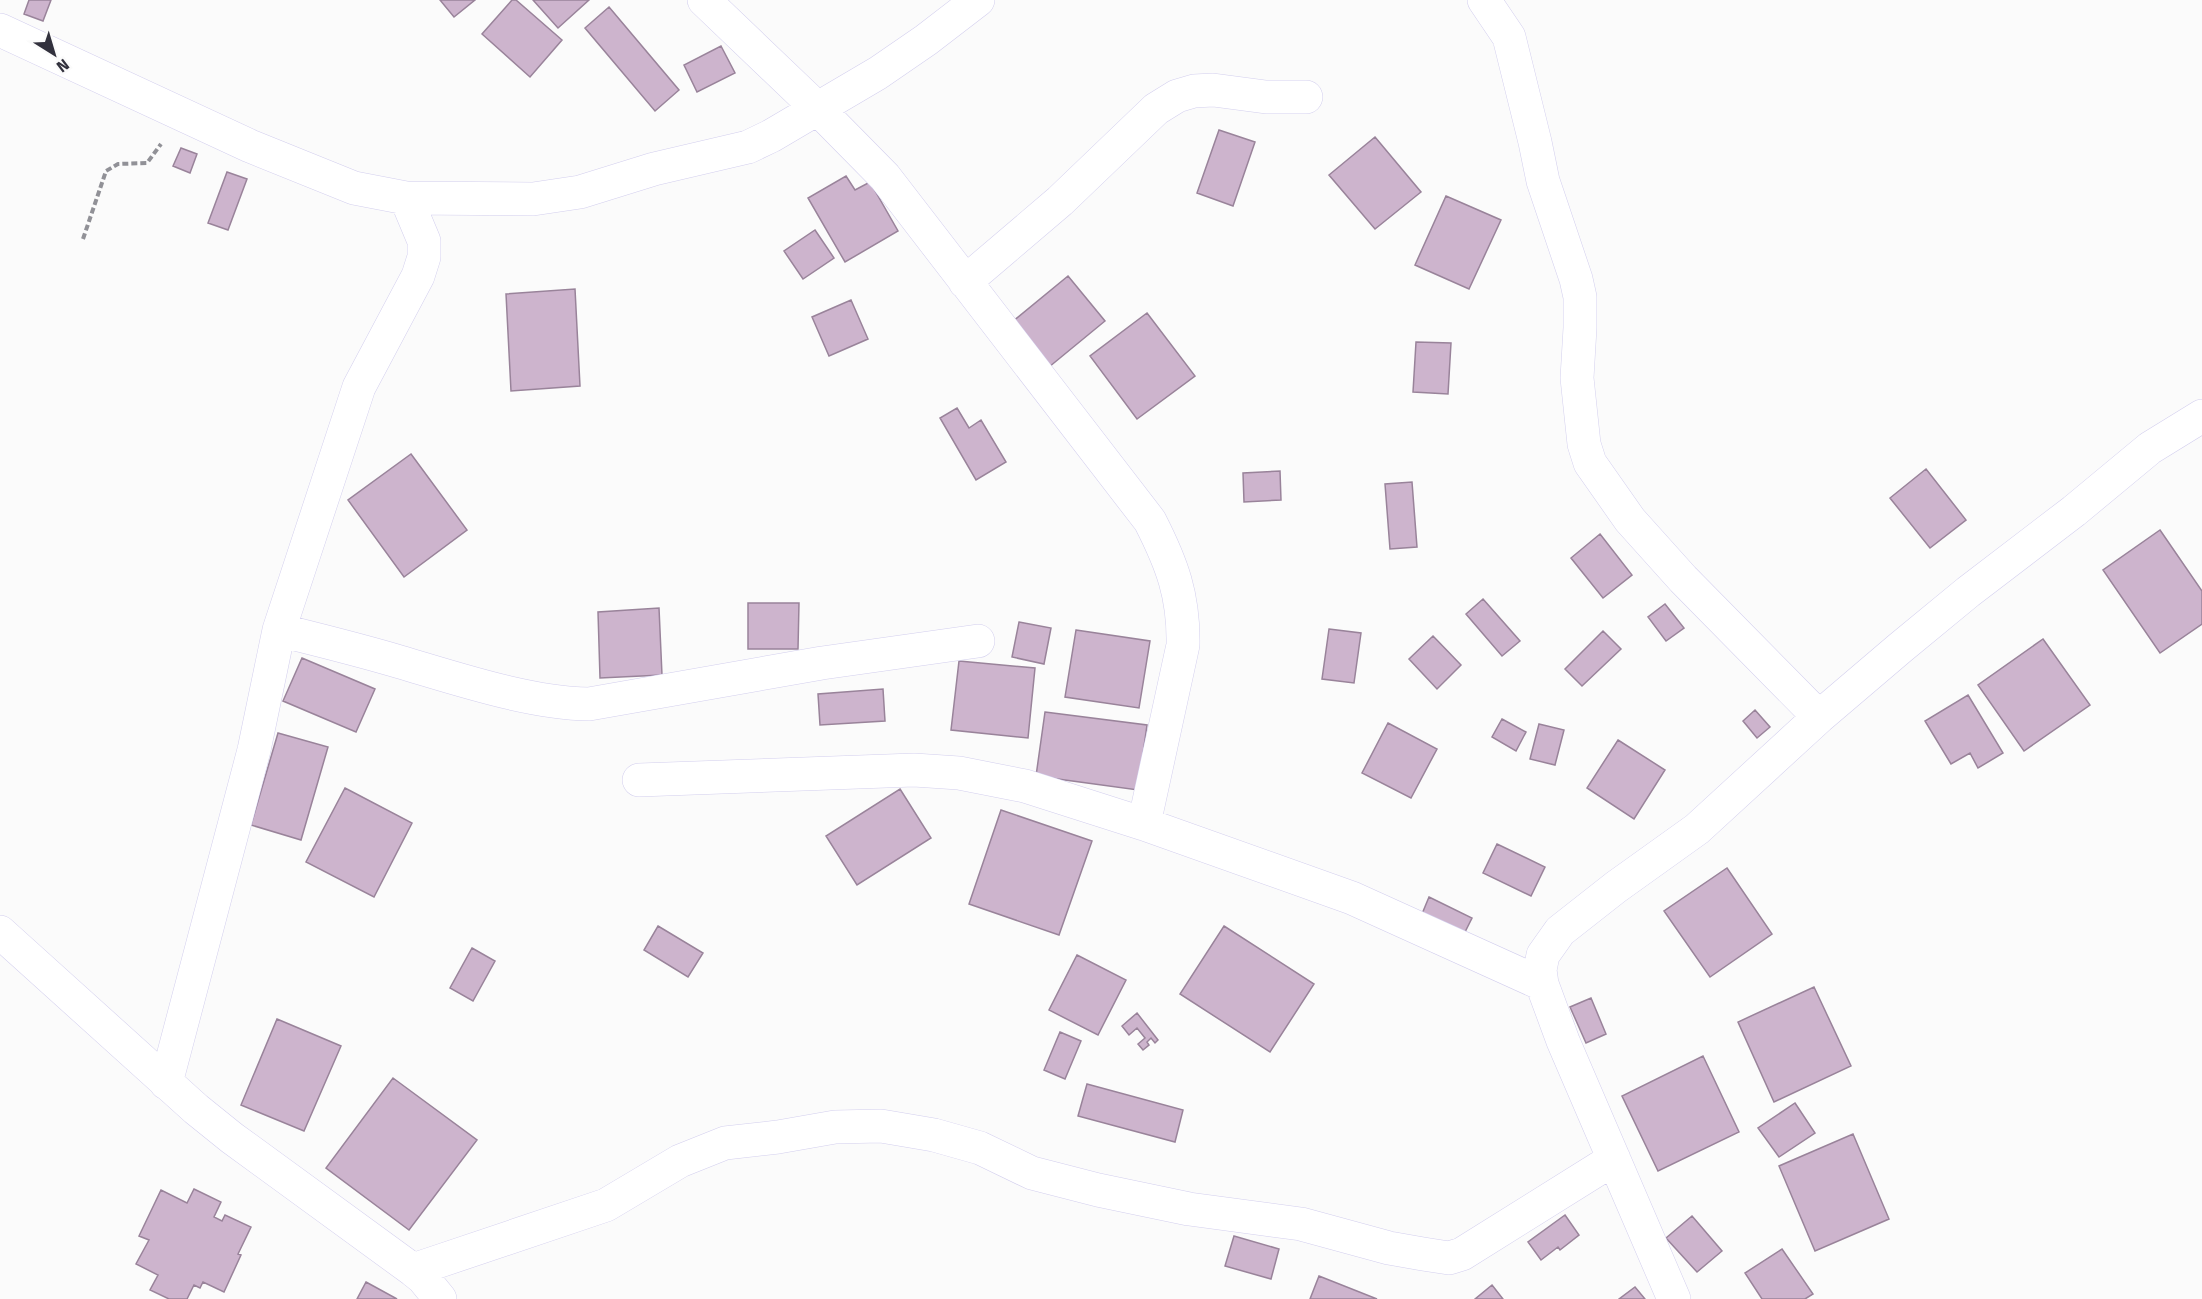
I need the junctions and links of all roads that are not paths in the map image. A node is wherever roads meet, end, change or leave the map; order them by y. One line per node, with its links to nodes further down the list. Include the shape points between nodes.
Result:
1 (704, 0): 6 (street)
2 (978, 0): 6 (street, via 897,60)
3 (1484, 0): 12 (street, via 1509,37 1542,181 1576,279 1580,297 1578,378 1586,453 1630,520)
4 (0, 30): 7 (street, via 250,146 354,188)
5 (1306, 97): 8 (street, via 1266,97 1213,90 1178,96 1156,110 1060,201)
6 (818, 109): 7 (street, via 748,147 654,169 580,192 533,199); 8 (street, via 885,177)
7 (406, 198): 10 (street, via 424,241 424,257 418,276 359,387)
8 (965, 282): 14 (street, via 1139,506 1177,582 1183,645)
9 (2202, 416): 12 (street, via 2150,447)
10 (279, 630): 11 (street, via 469,682 577,704); 17 (street, via 254,750)
11 (978, 641)
12 (1819, 717): 16 (street, via 1697,829 1560,931 1541,962)
13 (639, 780): 14 (street, via 914,770 959,773 1025,786)
14 (1144, 824): 16 (street, via 1352,898)
15 (0, 932): 17 (street)
16 (1542, 984): 18 (street)
17 (166, 1083): 19 (street, via 232,1138)
18 (1614, 1159): 19 (street, via 1462,1254 1449,1258 1389,1248 1301,1224 1189,1209 1098,1190 1032,1173 980,1148 934,1135 881,1126 835,1127 724,1143 680,1161 606,1204); 21 (street)
19 (413, 1270): 20 (street)
20 (440, 1299)
21 (1674, 1299)

